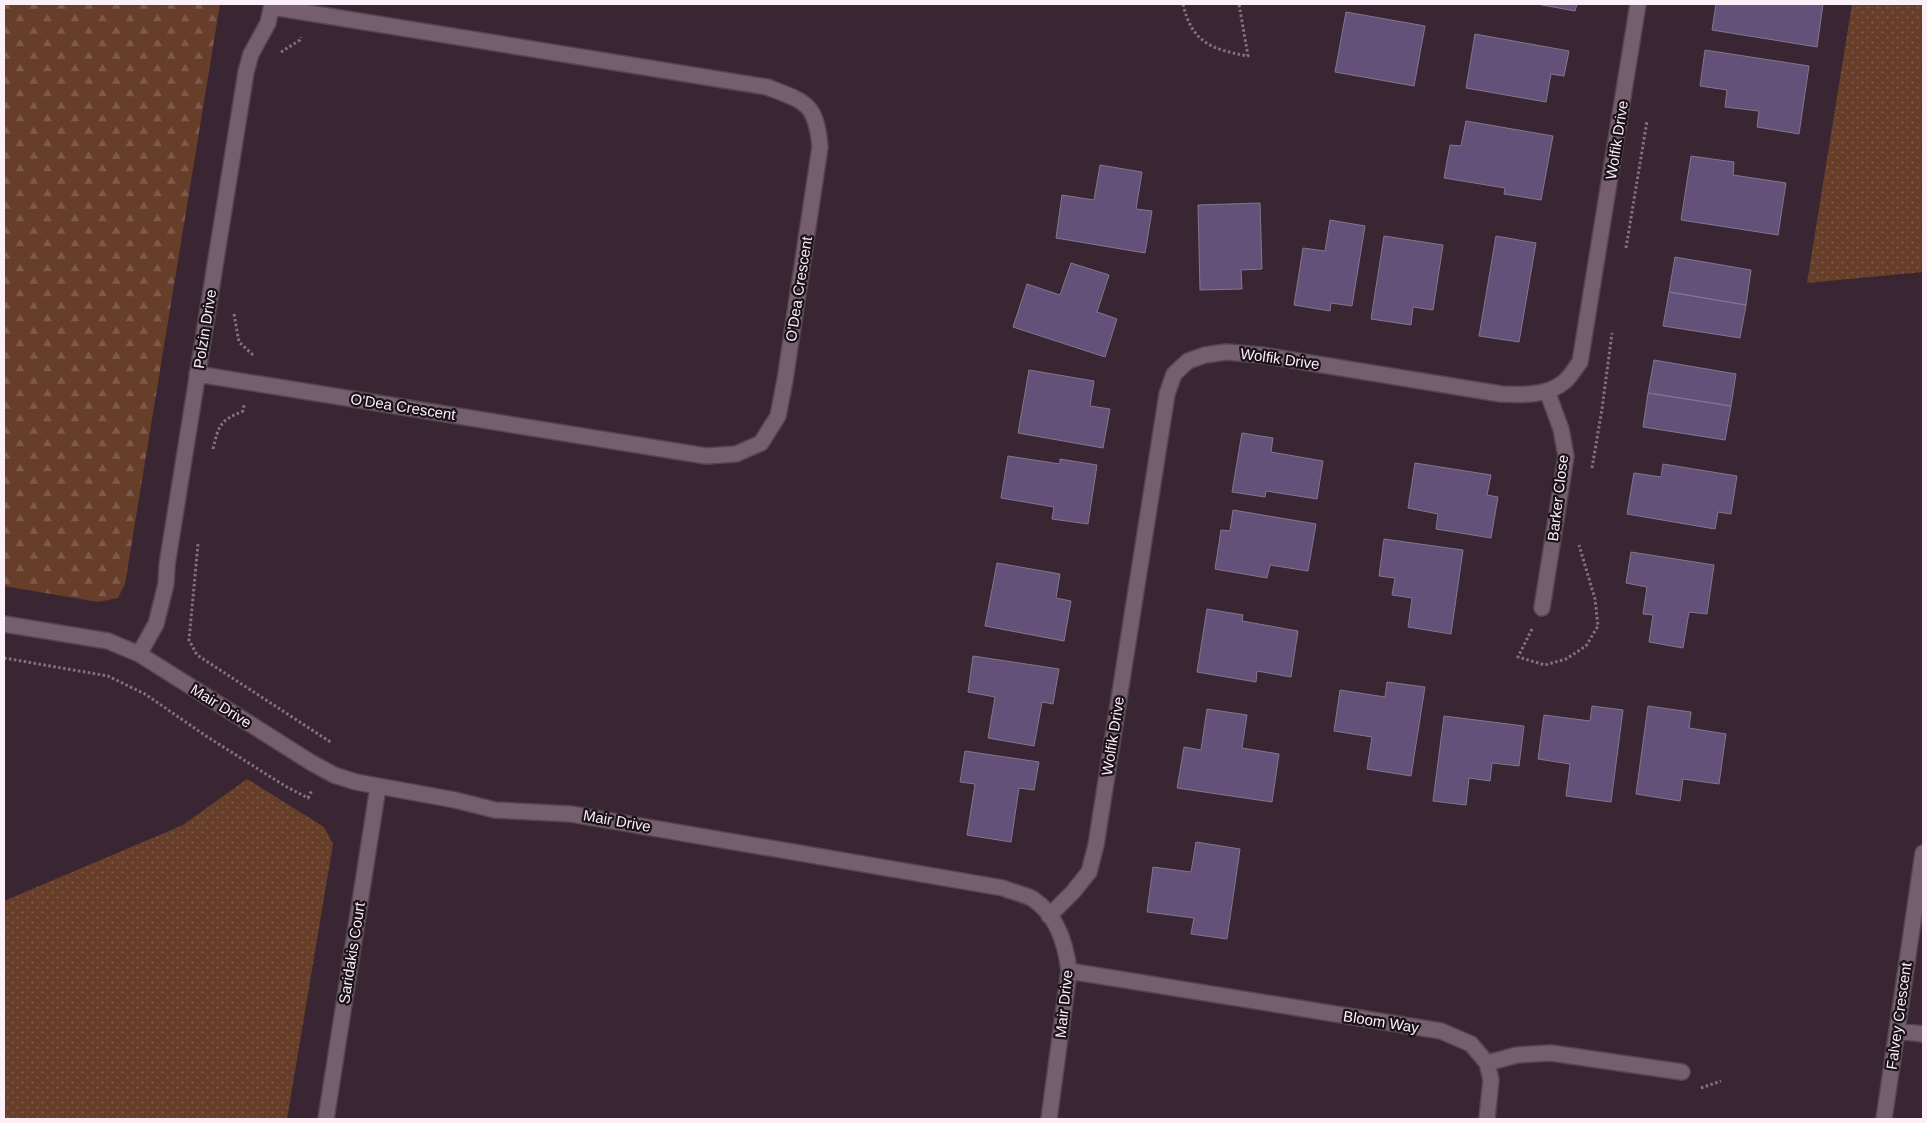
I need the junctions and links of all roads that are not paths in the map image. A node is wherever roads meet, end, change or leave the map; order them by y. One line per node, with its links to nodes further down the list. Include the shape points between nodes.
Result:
1 (1638, 4): 4 (street, Wolfik Drive, via 1580,362 1565,381)
2 (272, 5): 3 (street, Polzin Drive, via 268,23 251,54 246,72); 3 (street, O'Dea Crescent, via 767,87 809,107 818,127 820,147 778,416 761,443 736,454 706,456)
3 (197, 374): 7 (street, Polzin Drive, via 166,584 156,624)
4 (1547, 391): 5 (street, Barker Close, via 1561,429 1566,456); 10 (street, Wolfik Drive, via 1502,394 1226,352 1204,355 1188,362 1174,374 1167,394 1096,845 1088,872)
5 (1542, 608)
6 (4, 624): 7 (street, Mair Drive, via 108,641)
7 (139, 654): 8 (street, Mair Drive, via 334,775)
8 (378, 787): 10 (street, Mair Drive, via 495,810 571,814 1003,888 1032,898); 16 (street, Saridakis Court)
9 (1923, 853): 12 (street, Falvey Crescent)
10 (1049, 916): 11 (street, Mair Drive, via 1060,934)
11 (1069, 971): 14 (street, Bloom Way, via 1441,1031 1471,1044); 17 (street, Mair Drive)
12 (1897, 1031): 13 (street); 19 (street, Falvey Crescent)
13 (1923, 1034)
14 (1487, 1063): 15 (street, via 1517,1055 1551,1053); 18 (street, via 1491,1080)
15 (1682, 1072)
16 (326, 1119)
17 (1048, 1119)
18 (1487, 1119)
19 (1884, 1119)

